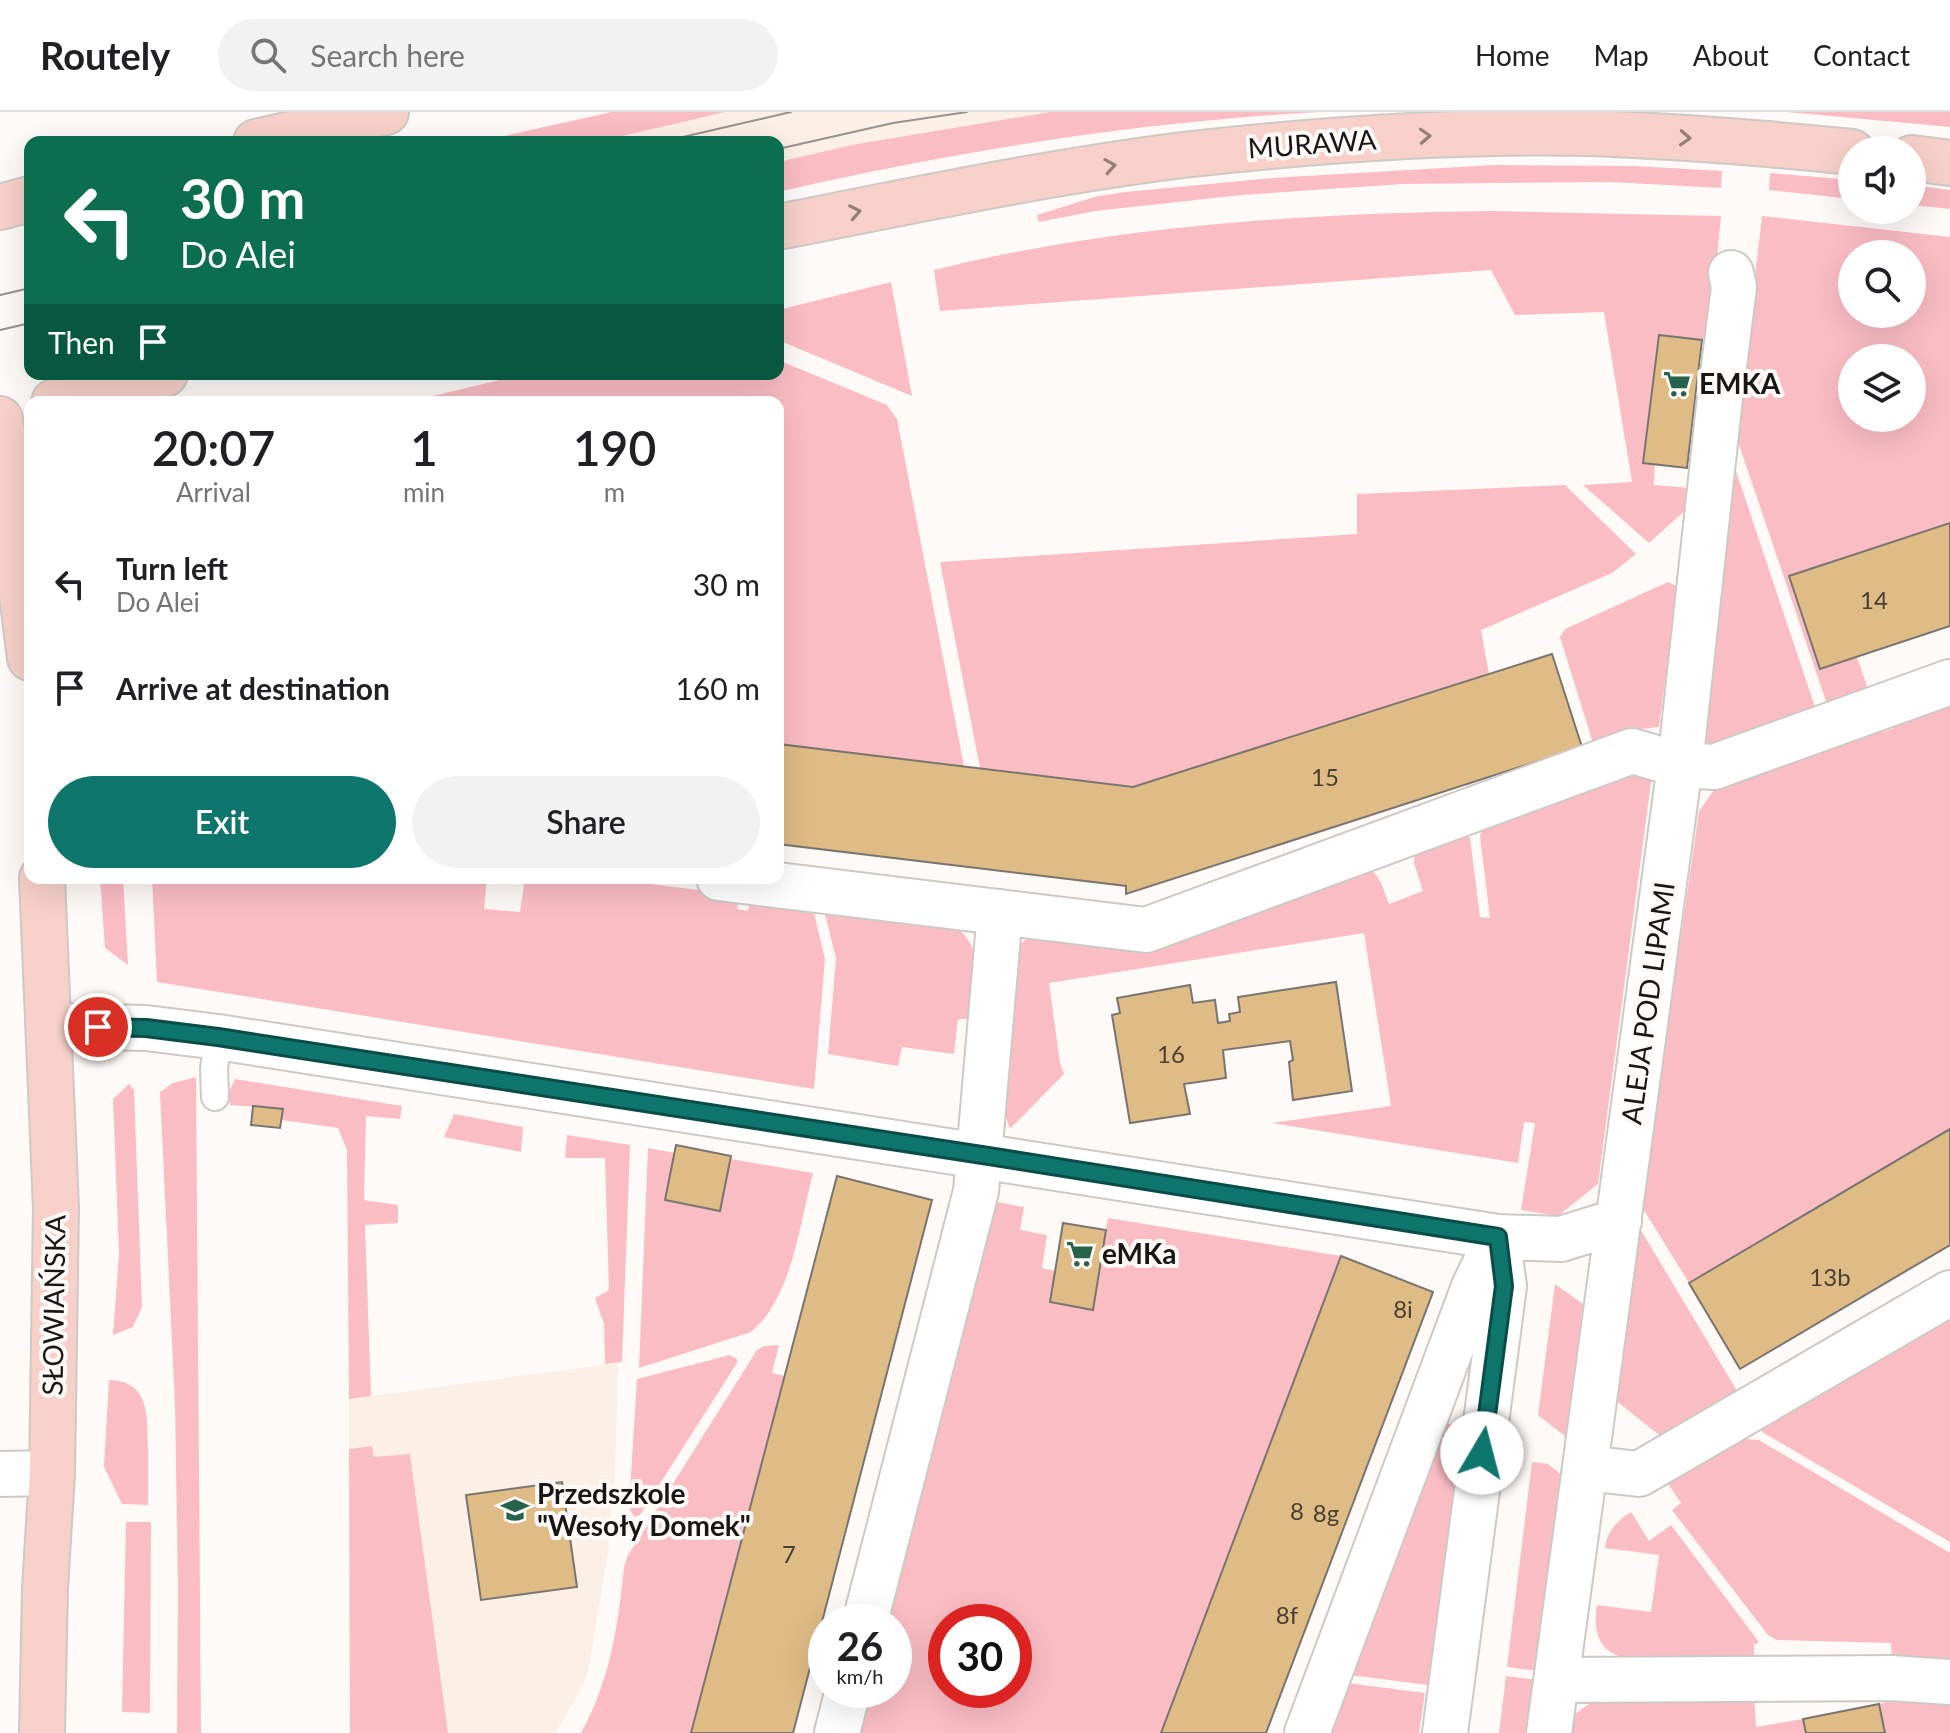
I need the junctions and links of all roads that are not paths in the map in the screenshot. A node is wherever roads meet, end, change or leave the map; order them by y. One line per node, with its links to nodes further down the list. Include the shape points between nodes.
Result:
1 (386, 112): 2 (street)
2 (282, 136)
3 (1838, 151): 8 (street, MURAWA, one-way to 3, via 1050,175 1317,142 1585,133)
4 (1926, 160): 5 (street)
5 (1950, 163)
6 (24, 201): 7 (street)
7 (0, 207)
8 (784, 226)
9 (1731, 273): 16 (street, ALEJA POD LIPAMI, via 1734,287)
10 (141, 380): 11 (street)
11 (78, 396)
12 (24, 410): 13 (street)
13 (0, 417): 14 (street)
14 (24, 610)
15 (1950, 682): 16 (street, via 1714,767)
16 (1680, 765): 19 (street, via 1632,751 1146,930); 24 (street, ALEJA POD LIPAMI)
17 (42, 884): 20 (street, SŁOWIAŃSKA)
18 (769, 884): 19 (street)
19 (1000, 912): 23 (street)
20 (49, 1026): 21 (street, via 146,1028); 28 (street, SŁOWIAŃSKA, via 56,1208)
21 (218, 1037): 22 (lane); 23 (street)
22 (215, 1097)
23 (979, 1153): 25 (street); 30 (street, via 976,1191)
24 (1619, 1221): 25 (street, via 1561,1239); 27 (street, ALEJA POD LIPAMI)
25 (1498, 1237): 36 (street, via 1474,1287); 37 (street, via 1504,1286)
26 (1950, 1293): 27 (street, via 1639,1474)
27 (1586, 1468): 31 (street, ALEJA POD LIPAMI)
28 (52, 1473): 29 (street); 34 (street, SŁOWIAŃSKA)
29 (0, 1474)
30 (870, 1604)
31 (1556, 1680): 32 (street); 38 (street, ALEJA POD LIPAMI)
32 (1950, 1682)
33 (843, 1708): 35 (street)
34 (42, 1733)
35 (837, 1733)
36 (1307, 1733)
37 (1445, 1733)
38 (1549, 1733)

